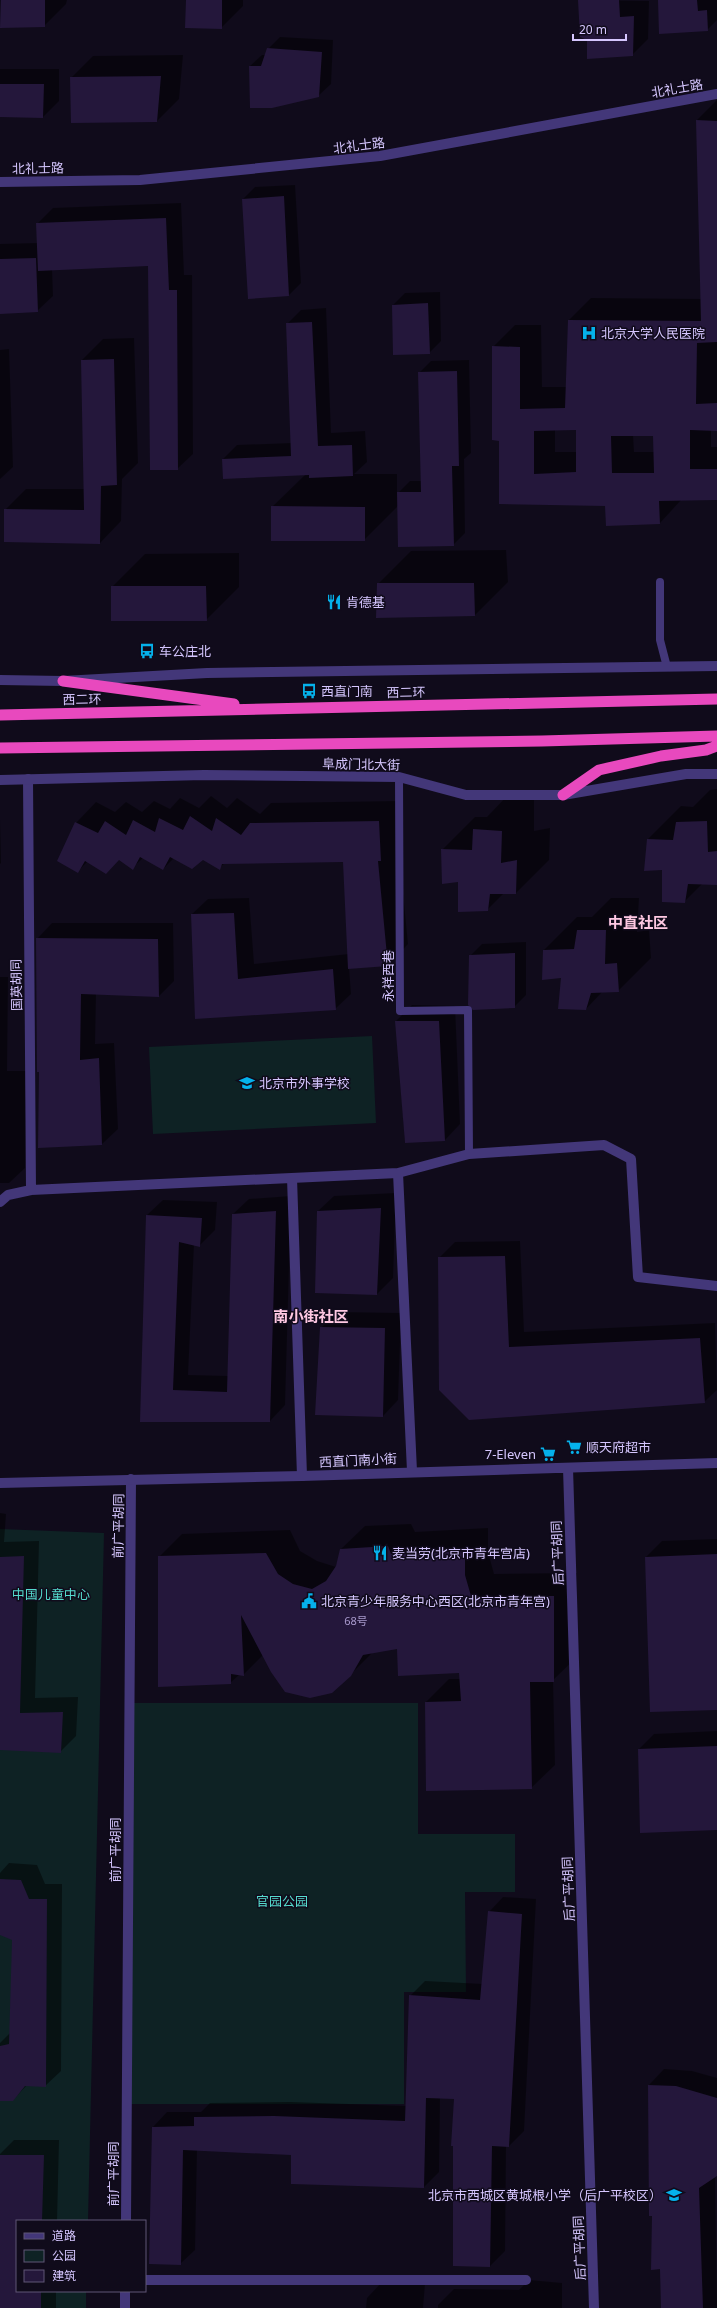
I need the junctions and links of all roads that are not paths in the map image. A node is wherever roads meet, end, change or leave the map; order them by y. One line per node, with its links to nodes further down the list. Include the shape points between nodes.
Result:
1 (717, 94): 2 (street, 北礼士路, via 380,156 140,180)
2 (0, 182)
3 (660, 582): 4 (lane, via 660,640)
4 (666, 666): 5 (street); 7 (street, via 207,673)
5 (717, 666)
6 (0, 680): 7 (street)
7 (63, 681): 9 (highway)
8 (717, 699): 9 (highway, 西二环)
9 (269, 709): 10 (highway, 西二环)
10 (0, 715)
11 (717, 736): 13 (highway, via 542,741)
12 (717, 746): 18 (highway, via 599,770)
13 (0, 748)
14 (717, 774): 18 (street, 阜成门北大街, via 686,774)
15 (398, 776): 16 (street, 阜成门北大街, via 204,775); 18 (street, 阜成门北大街, via 466,795); 19 (lane, 永祥西巷, via 400,1011 468,1010)
16 (28, 779): 17 (street, 阜成门北大街); 22 (street, 国英胡同)
17 (0, 780)
18 (563, 795)
19 (469, 1154): 20 (street); 24 (street, via 604,1145 631,1159 638,1277)
20 (398, 1174): 21 (street); 27 (street)
21 (292, 1178): 22 (street); 28 (street)
22 (31, 1190): 23 (street, via 8,1195)
23 (0, 1202)
24 (717, 1286)
25 (717, 1463): 26 (street, 西直门南小街)
26 (568, 1468): 27 (street, 西直门南小街); 36 (street, 后广平胡同)
27 (412, 1471): 28 (street, 西直门南小街)
28 (302, 1476): 29 (street, 西直门南小街)
29 (131, 1479): 30 (street, 西直门南小街); 31 (street, 前广平胡同)
30 (0, 1483)
31 (126, 2220)
32 (146, 2280): 33 (street)
33 (526, 2280)
34 (125, 2292): 35 (street)
35 (125, 2308)
36 (594, 2308)

